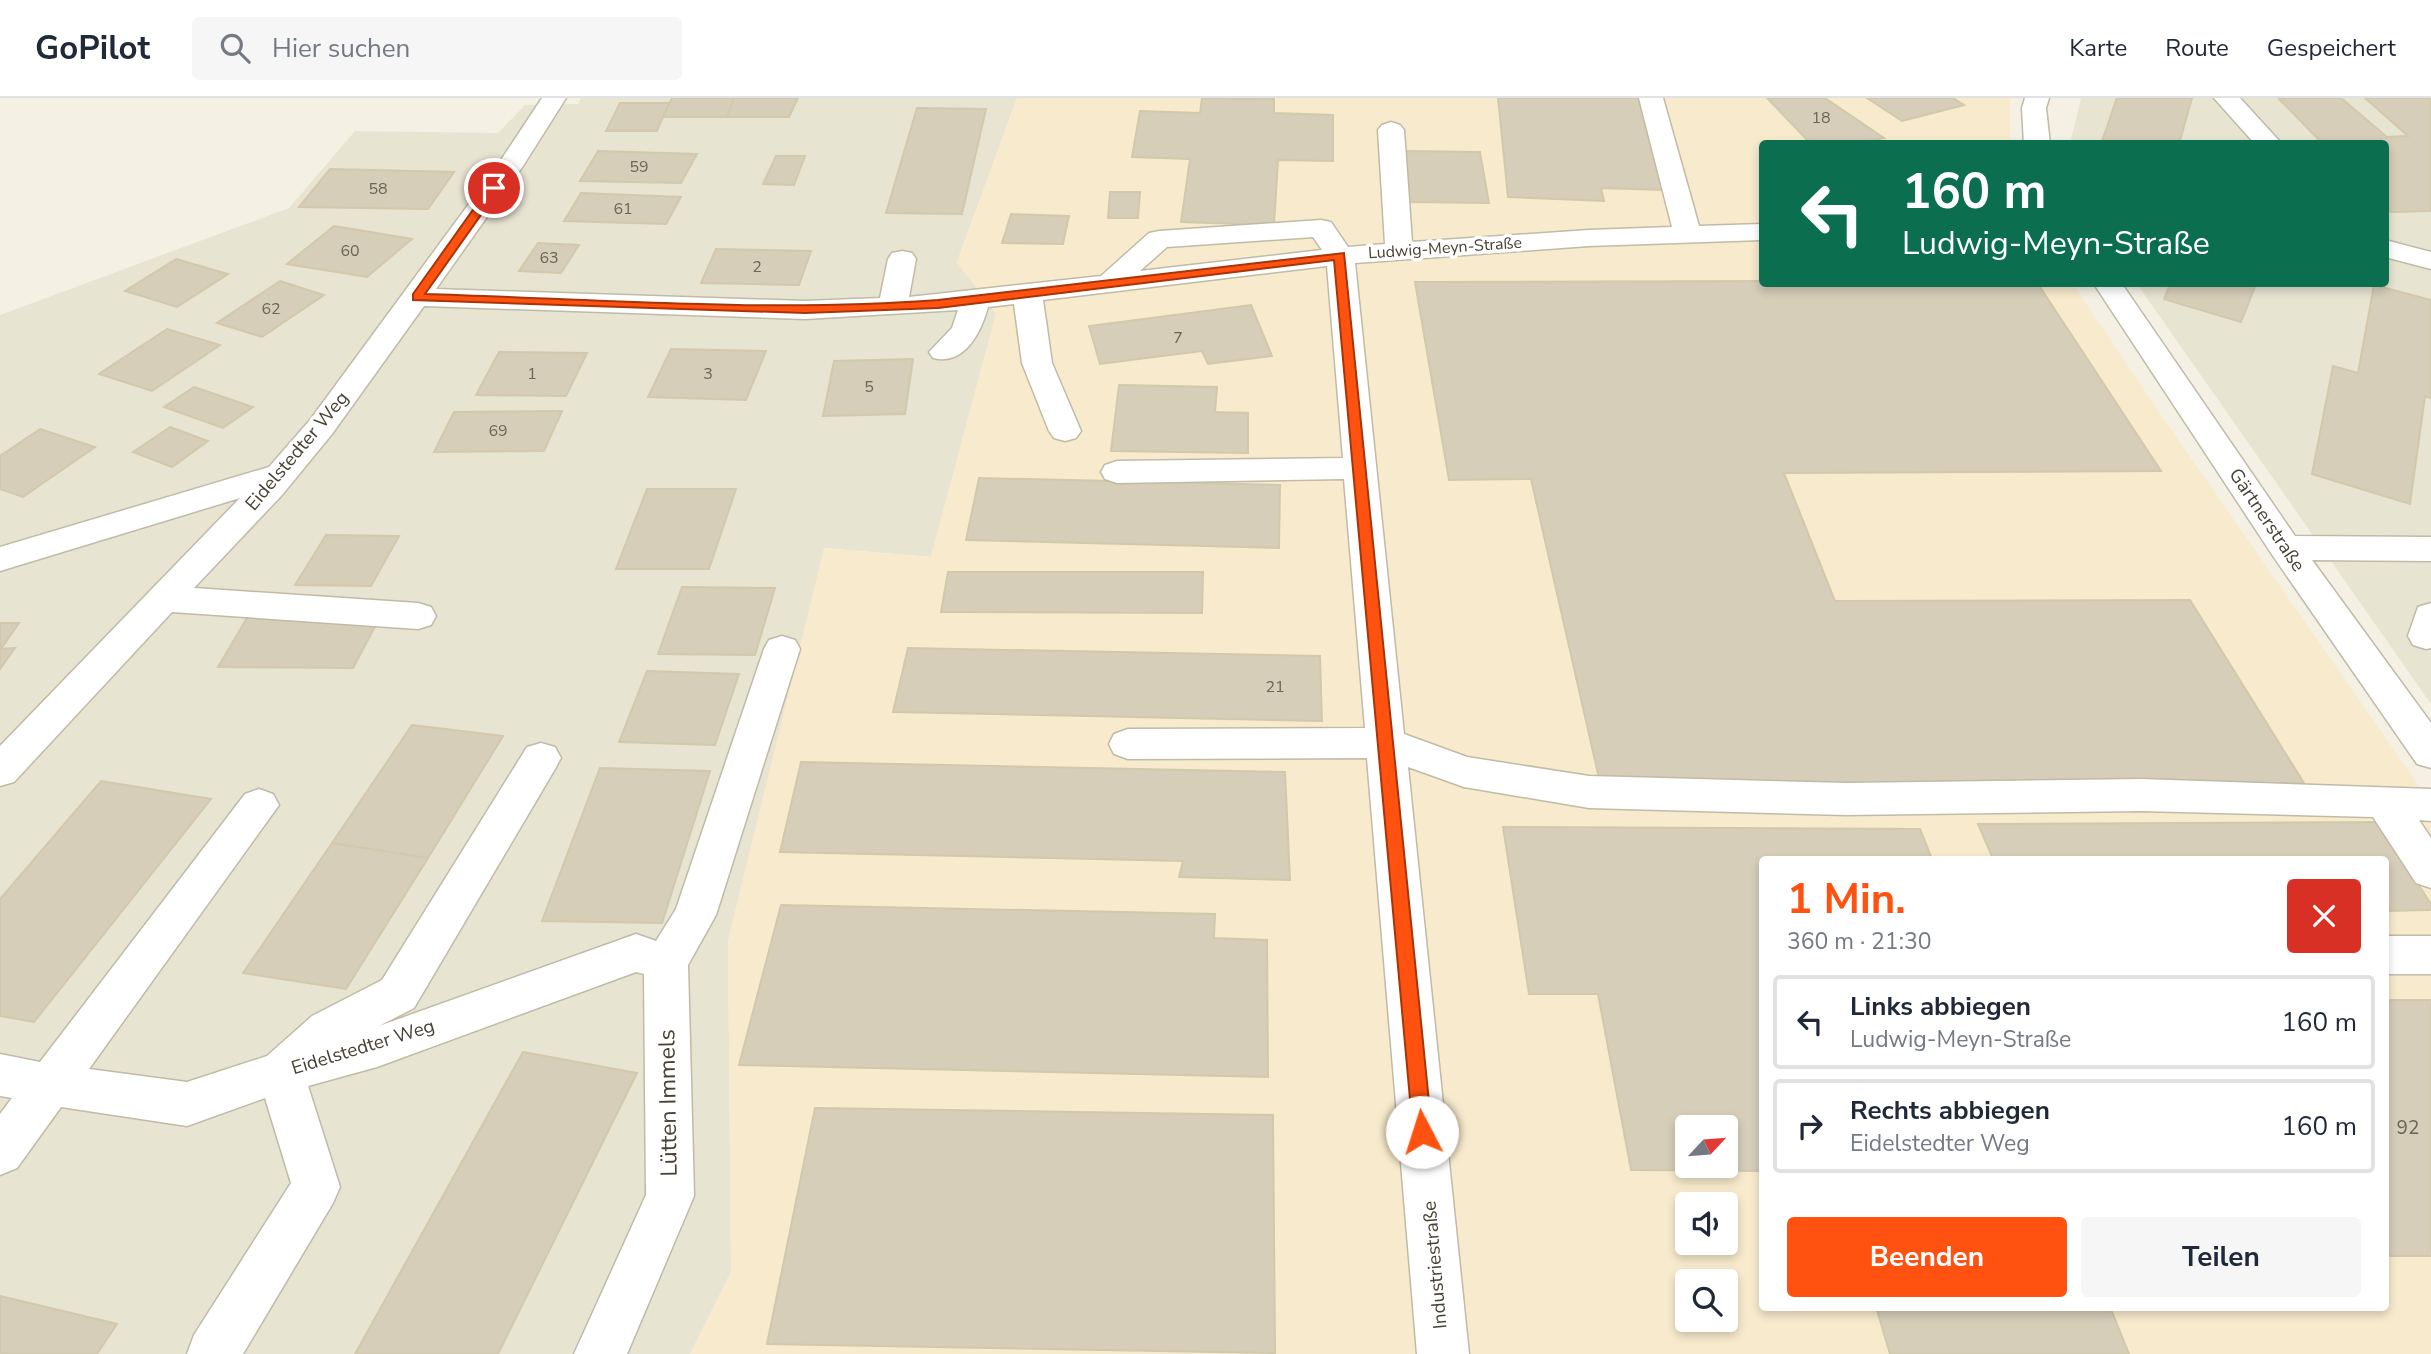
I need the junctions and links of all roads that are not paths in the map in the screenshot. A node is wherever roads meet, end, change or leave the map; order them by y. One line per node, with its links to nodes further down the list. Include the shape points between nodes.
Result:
1 (554, 98): 18 (street, Eidelstedter Weg)
2 (1651, 98): 9 (street)
3 (2037, 98): 6 (street)
4 (2226, 98): 7 (street)
5 (1391, 130): 11 (street)
6 (2037, 140)
7 (2266, 140)
8 (1759, 232): 9 (street, Ludwig-Meyn-Straße)
9 (1688, 234): 11 (street, Ludwig-Meyn-Straße)
10 (2389, 249): 14 (street)
11 (1399, 252): 12 (street, Ludwig-Meyn-Straße)
12 (1340, 256): 15 (street, Ludwig-Meyn-Straße); 15 (street, via 1321,228 1159,239); 23 (street, Industriestraße)
13 (902, 259): 20 (street)
14 (2431, 261)
15 (1110, 283): 17 (street, Ludwig-Meyn-Straße)
16 (2110, 287): 26 (street, Gärtnerstraße)
17 (1027, 293): 19 (street, Ludwig-Meyn-Straße); 22 (street, via 1037,363)
18 (417, 297): 20 (street, Ludwig-Meyn-Straße, via 805,310); 25 (street, Eidelstedter Weg, via 321,428)
19 (976, 299): 20 (street, Ludwig-Meyn-Straße); 21 (street, via 966,331)
20 (893, 307)
21 (944, 352)
22 (1065, 430)
23 (1360, 468): 24 (street); 32 (street, Industriestraße)
24 (1117, 472)
25 (281, 474): 28 (street); 29 (street, Eidelstedter Weg)
26 (2285, 548): 27 (street); 34 (street, Gärtnerstraße)
27 (2427, 555)
28 (0, 559)
29 (165, 598): 30 (street); 36 (street, Eidelstedter Weg)
30 (418, 615)
31 (782, 649): 43 (street, via 695,915)
32 (1386, 743): 33 (street); 37 (street, via 1464,772 1589,792 1846,799 2141,795); 50 (street, Industriestraße)
33 (1128, 744)
34 (2431, 753)
35 (541, 758): 44 (street, via 398,994 328,1030)
36 (0, 771)
37 (2384, 802): 39 (street); 40 (street)
38 (259, 805): 46 (street)
39 (2431, 805)
40 (2431, 871)
41 (2389, 954): 42 (street)
42 (2431, 955)
43 (666, 963): 44 (street, Eidelstedter Weg, via 636,953 377,1047); 49 (street, Lütten Immels, via 670,1196)
44 (280, 1072): 46 (street, Eidelstedter Weg, via 187,1104); 48 (street, via 316,1188)
45 (0, 1075): 46 (street, Eidelstedter Weg)
46 (52, 1085): 47 (street)
47 (0, 1152)
48 (213, 1354)
49 (600, 1354)
50 (1443, 1354)

